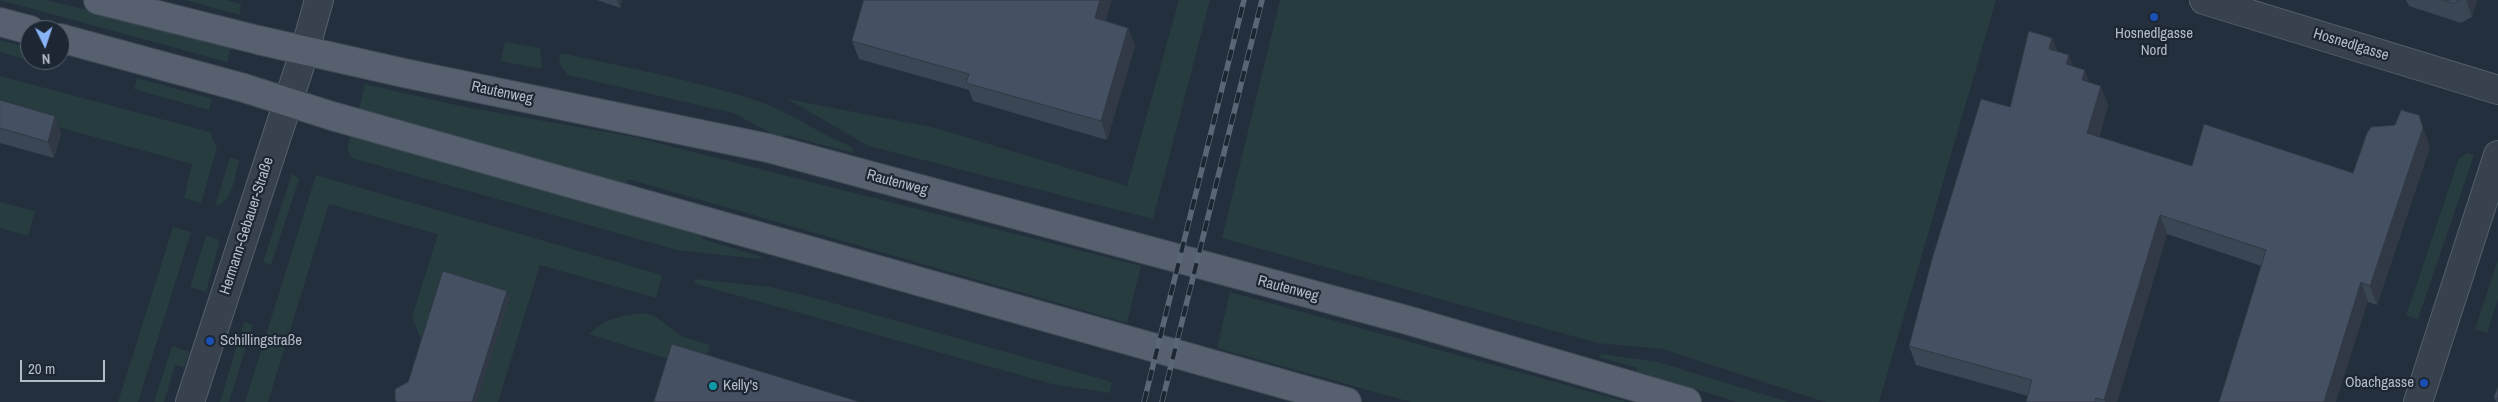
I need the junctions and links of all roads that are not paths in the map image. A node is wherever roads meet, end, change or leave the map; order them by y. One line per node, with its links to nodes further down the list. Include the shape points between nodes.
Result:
1 (98, 0): 7 (main road, Rautenweg)
2 (319, 0): 7 (street)
3 (2204, 0): 8 (street, Hosnedlgasse)
4 (0, 22): 5 (main road)
5 (20, 27)
6 (70, 41): 9 (main road)
7 (305, 50): 9 (street, Hermann-Gebauer-Straße); 13 (main road, Rautenweg, via 768,148 1407,320)
8 (2498, 90)
9 (288, 102): 11 (street, Hermann-Gebauer-Straße); 12 (main road)
10 (2498, 155): 14 (street)
11 (190, 402)
12 (1347, 402)
13 (1687, 402)
14 (2418, 402)

